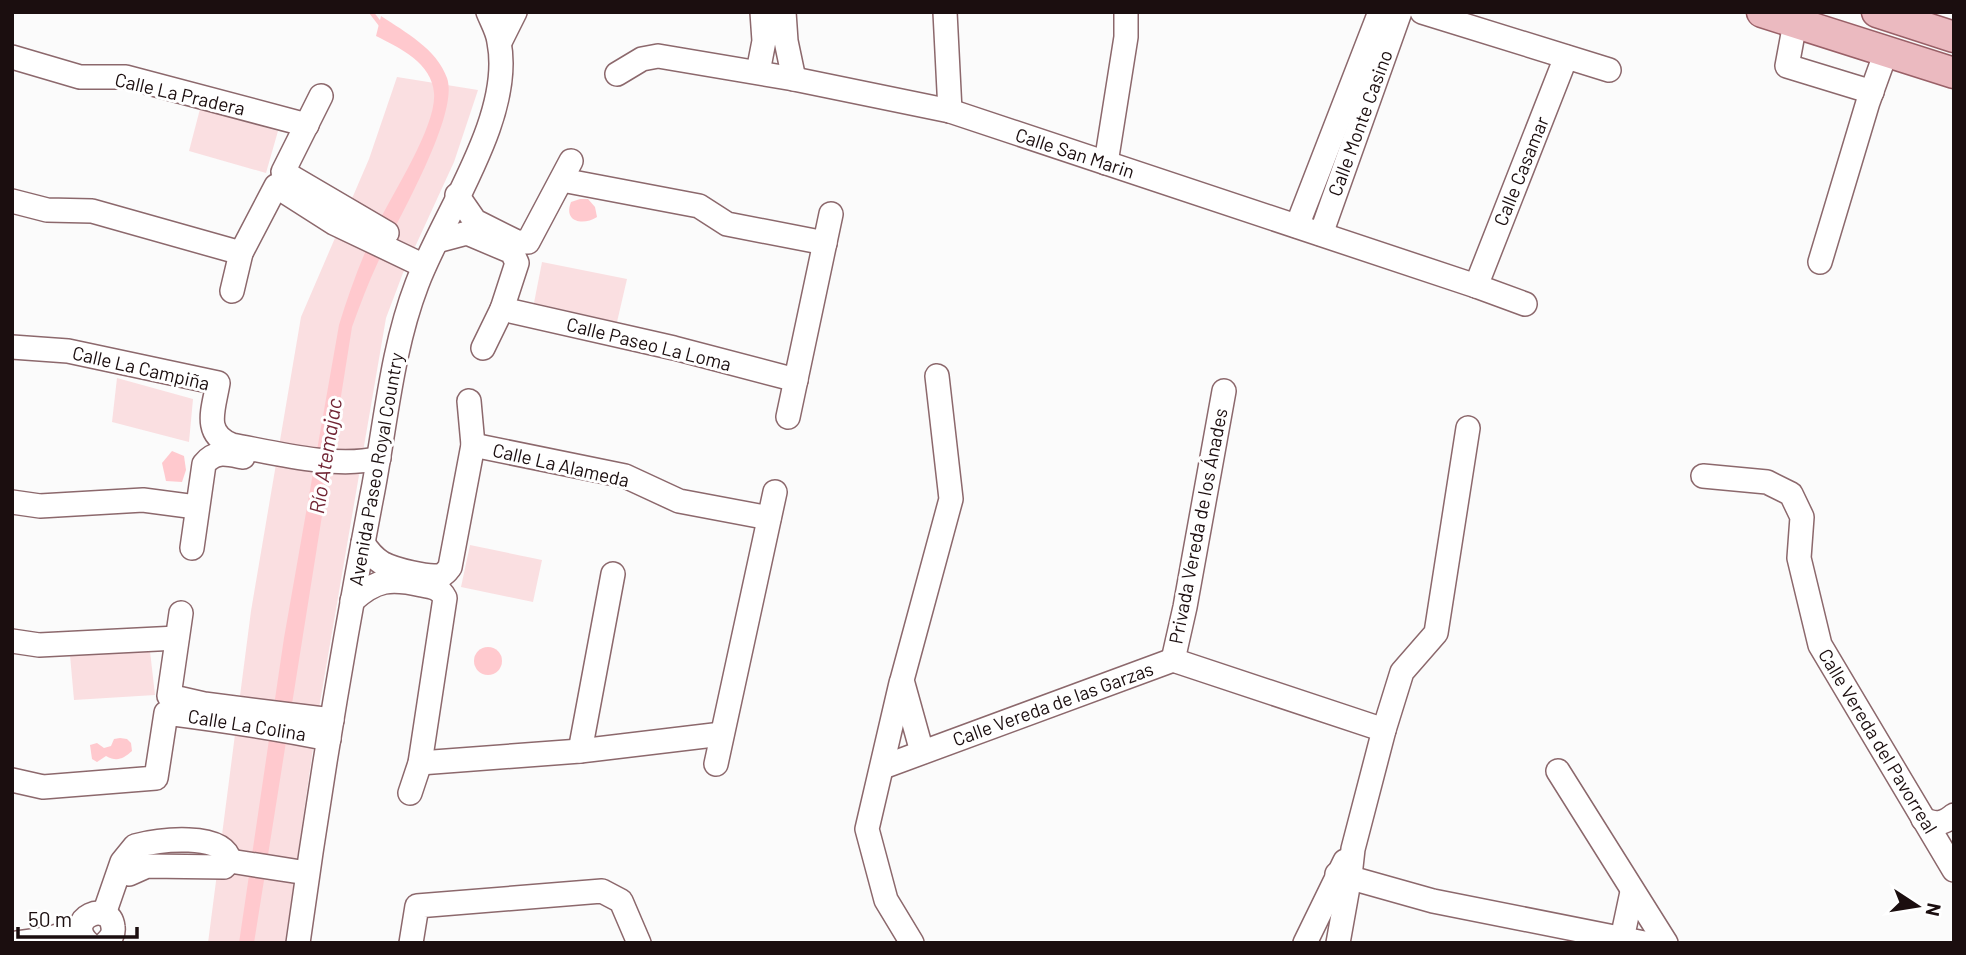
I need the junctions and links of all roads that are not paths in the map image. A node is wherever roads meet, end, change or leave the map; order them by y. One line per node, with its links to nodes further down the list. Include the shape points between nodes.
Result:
1 (488, 12): 15 (street, Avenida Paseo Royal Country)
2 (515, 12): 15 (street)
3 (762, 12): 14 (street)
4 (784, 12): 14 (street)
5 (945, 12): 26 (street)
6 (1126, 12): 28 (street)
7 (1380, 12): 32 (street, Calle Monte Casino)
8 (1400, 12): 34 (street, Calle Monte Casino)
9 (1422, 12): 18 (street)
10 (1762, 12): 12 (main road)
11 (1877, 12): 13 (main road)
12 (1796, 23): 16 (main road); 24 (street, via 1787,66)
13 (1954, 37)
14 (775, 41): 20 (street); 23 (street)
15 (500, 42): 29 (street, Avenida Paseo Royal Country, via 498,92)
16 (1886, 52): 21 (main road); 24 (street)
17 (12, 57): 27 (street, Calle La Pradera, via 80,77 126,77)
18 (1566, 57): 19 (street); 39 (street, Calle Casamar)
19 (1609, 71)
20 (758, 72): 22 (street, Calle San Marin, via 657,56 630,64); 23 (street, Calle San Marin)
21 (1954, 73)
22 (617, 74)
23 (794, 79): 26 (street, Calle San Marin)
24 (1872, 92): 38 (street)
25 (321, 96): 27 (street)
26 (950, 111): 28 (street, Calle San Marin)
27 (307, 125): 33 (street, via 283,172)
28 (1106, 163): 32 (street, Calle San Marin)
29 (457, 195): 35 (street, via 475,221 523,243 528,242 567,170 699,206 727,224); 36 (street, Avenida Paseo Royal Country)
30 (12, 201): 37 (street, via 47,210 92,211)
31 (831, 214): 35 (street)
32 (1297, 226): 34 (street, Calle San Marin)
33 (363, 227): 36 (street); 37 (street, via 334,223 276,186)
34 (1321, 234): 39 (street, Calle San Marin)
35 (825, 243): 46 (street)
36 (422, 253): 42 (street, via 467,233 512,252 517,263); 52 (street, Avenida Paseo Royal Country)
37 (242, 254): 40 (street)
38 (1820, 262)
39 (1476, 286): 41 (street, Calle San Marin)
40 (232, 291)
41 (1525, 304)
42 (502, 309): 44 (street); 46 (street, Calle Paseo La Loma)
43 (12, 347): 53 (street, Calle La Campiña, via 68,351 218,383 212,424 222,441)
44 (483, 348)
45 (937, 376): 69 (street, via 951,499)
46 (796, 380): 49 (street)
47 (1224, 391): 68 (street, Privada Vereda de los Ánades)
48 (469, 401): 51 (street, Calle La Alameda)
49 (788, 417)
50 (1468, 428): 72 (street, via 1436,633 1402,671)
51 (473, 445): 60 (street, Calle La Alameda, via 625,476 678,501); 61 (street, Calle La Alameda, via 446,572 432,576 391,567 375,558)
52 (379, 458): 54 (street, Calle La Campiña); 56 (street, Avenida Paseo Royal Country)
53 (295, 462): 54 (street, Calle La Campiña); 59 (street, Calle La Campiña, via 210,457 204,464)
54 (351, 467): 56 (street, Calle La Campiña)
55 (1703, 476): 83 (street, Calle Vereda del Pavorreal, via 1767,482 1791,494 1802,517 1799,558 1820,645)
56 (373, 486): 61 (street, Avenida Paseo Royal Country)
57 (775, 492): 60 (street)
58 (12, 502): 59 (street, via 40,506 143,500)
59 (197, 507): 62 (street, Calle La Campiña)
60 (769, 518): 73 (street)
61 (363, 543): 64 (street, Avenida Paseo Royal Country)
62 (192, 548)
63 (613, 574): 74 (street)
64 (352, 601): 71 (street, Avenida Paseo Royal Country); 76 (street, via 373,585 396,580 437,589 445,598)
65 (181, 613): 66 (street, Calle La Colina)
66 (177, 638): 67 (street, via 32,645); 70 (street, Calle La Colina, via 169,696)
67 (12, 641)
68 (1172, 660): 72 (street, Calle Vereda de las Garzas); 75 (street, Calle Vereda de las Garzas)
69 (902, 680): 75 (street); 78 (street)
70 (253, 717): 71 (street, Calle La Colina); 80 (street, Calle La Colina, via 238,724 166,713 156,778 43,786)
71 (321, 728): 86 (street, Avenida Paseo Royal Country)
72 (1384, 730): 88 (street)
73 (722, 734): 74 (street); 77 (street)
74 (580, 751): 76 (street)
75 (922, 752): 78 (street, Calle Vereda de las Garzas)
76 (420, 763): 81 (street)
77 (716, 764)
78 (883, 766): 98 (street, via 867,829 886,900)
79 (1558, 771): 89 (street)
80 (12, 780)
81 (410, 793)
82 (1954, 815): 83 (street, via 1941,823)
83 (1923, 819): 85 (street, Calle Vereda del Pavorreal)
84 (230, 861): 86 (street); 87 (street, via 213,873); 87 (street, via 219,845 165,841 135,846)
85 (1953, 861)
86 (299, 872): 95 (street, Avenida Paseo Royal Country)
87 (121, 875): 90 (street)
88 (1344, 875): 92 (street, via 1433,901); 99 (street); 100 (street)
89 (1632, 892): 92 (street); 101 (street)
90 (104, 914): 91 (street, via 84,919); 94 (street, via 114,931)
91 (84, 936): 93 (street)
92 (1633, 941)
93 (17, 943)
94 (107, 943)
95 (298, 943)
96 (411, 943): 97 (street, via 417,906 602,891 621,901)
97 (639, 943)
98 (912, 943)
99 (1304, 943)
100 (1338, 943)
101 (1666, 943)

